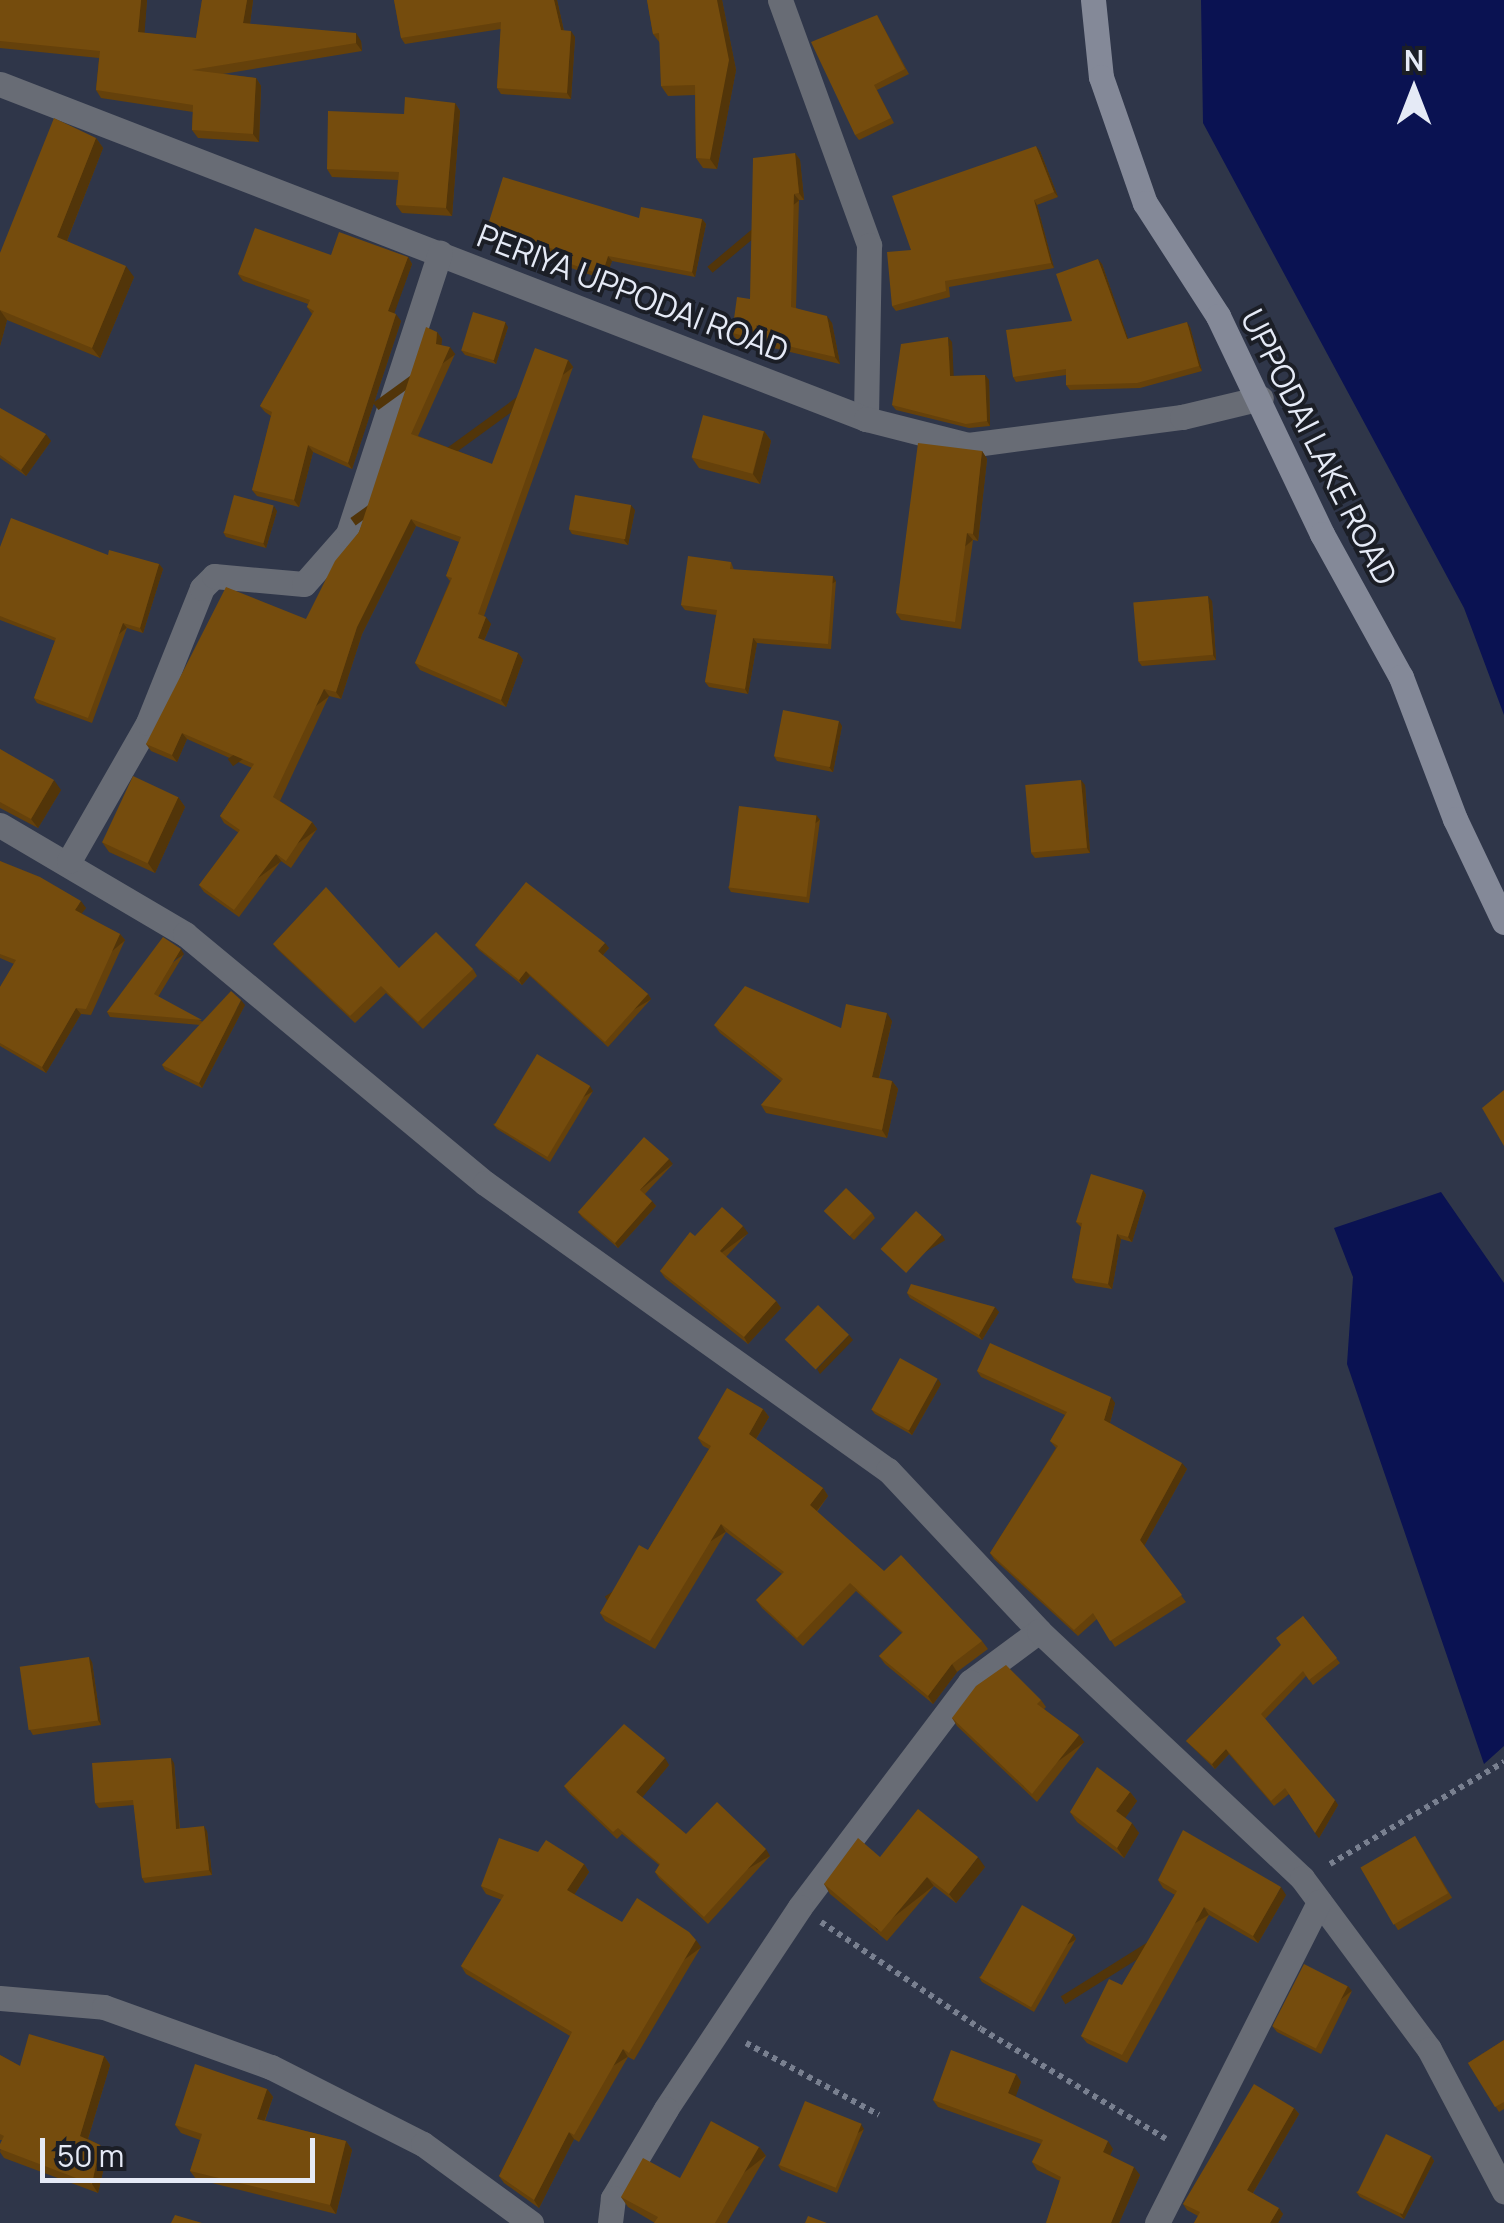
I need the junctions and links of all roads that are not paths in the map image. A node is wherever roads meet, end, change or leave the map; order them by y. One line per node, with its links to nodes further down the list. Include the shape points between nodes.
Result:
1 (780, 0): 6 (street, via 869,245)
2 (1093, 0): 5 (street, UPPODAI LAKE ROAD, via 1101,77 1145,203)
3 (0, 84): 4 (street, PERIYA UPPODAI ROAD)
4 (440, 253): 6 (street, PERIYA UPPODAI ROAD); 8 (street, via 348,534 304,584 214,576 202,588 148,723)
5 (1261, 398): 6 (street, PERIYA UPPODAI ROAD, via 1182,417 968,444); 9 (street, UPPODAI LAKE ROAD, via 1322,534 1401,677)
6 (866, 419)
7 (0, 825): 8 (street)
8 (69, 861): 10 (street, via 186,934 485,1182 888,1470)
9 (1504, 922)
10 (1038, 1631): 11 (street); 15 (street, via 970,1682 800,1907 613,2198)
11 (1320, 1902): 13 (street, via 1428,2049); 16 (street)
12 (0, 1998): 14 (street, via 104,2007 271,2066 423,2144)
13 (1504, 2191)
14 (531, 2223)
15 (610, 2223)
16 (1157, 2223)

